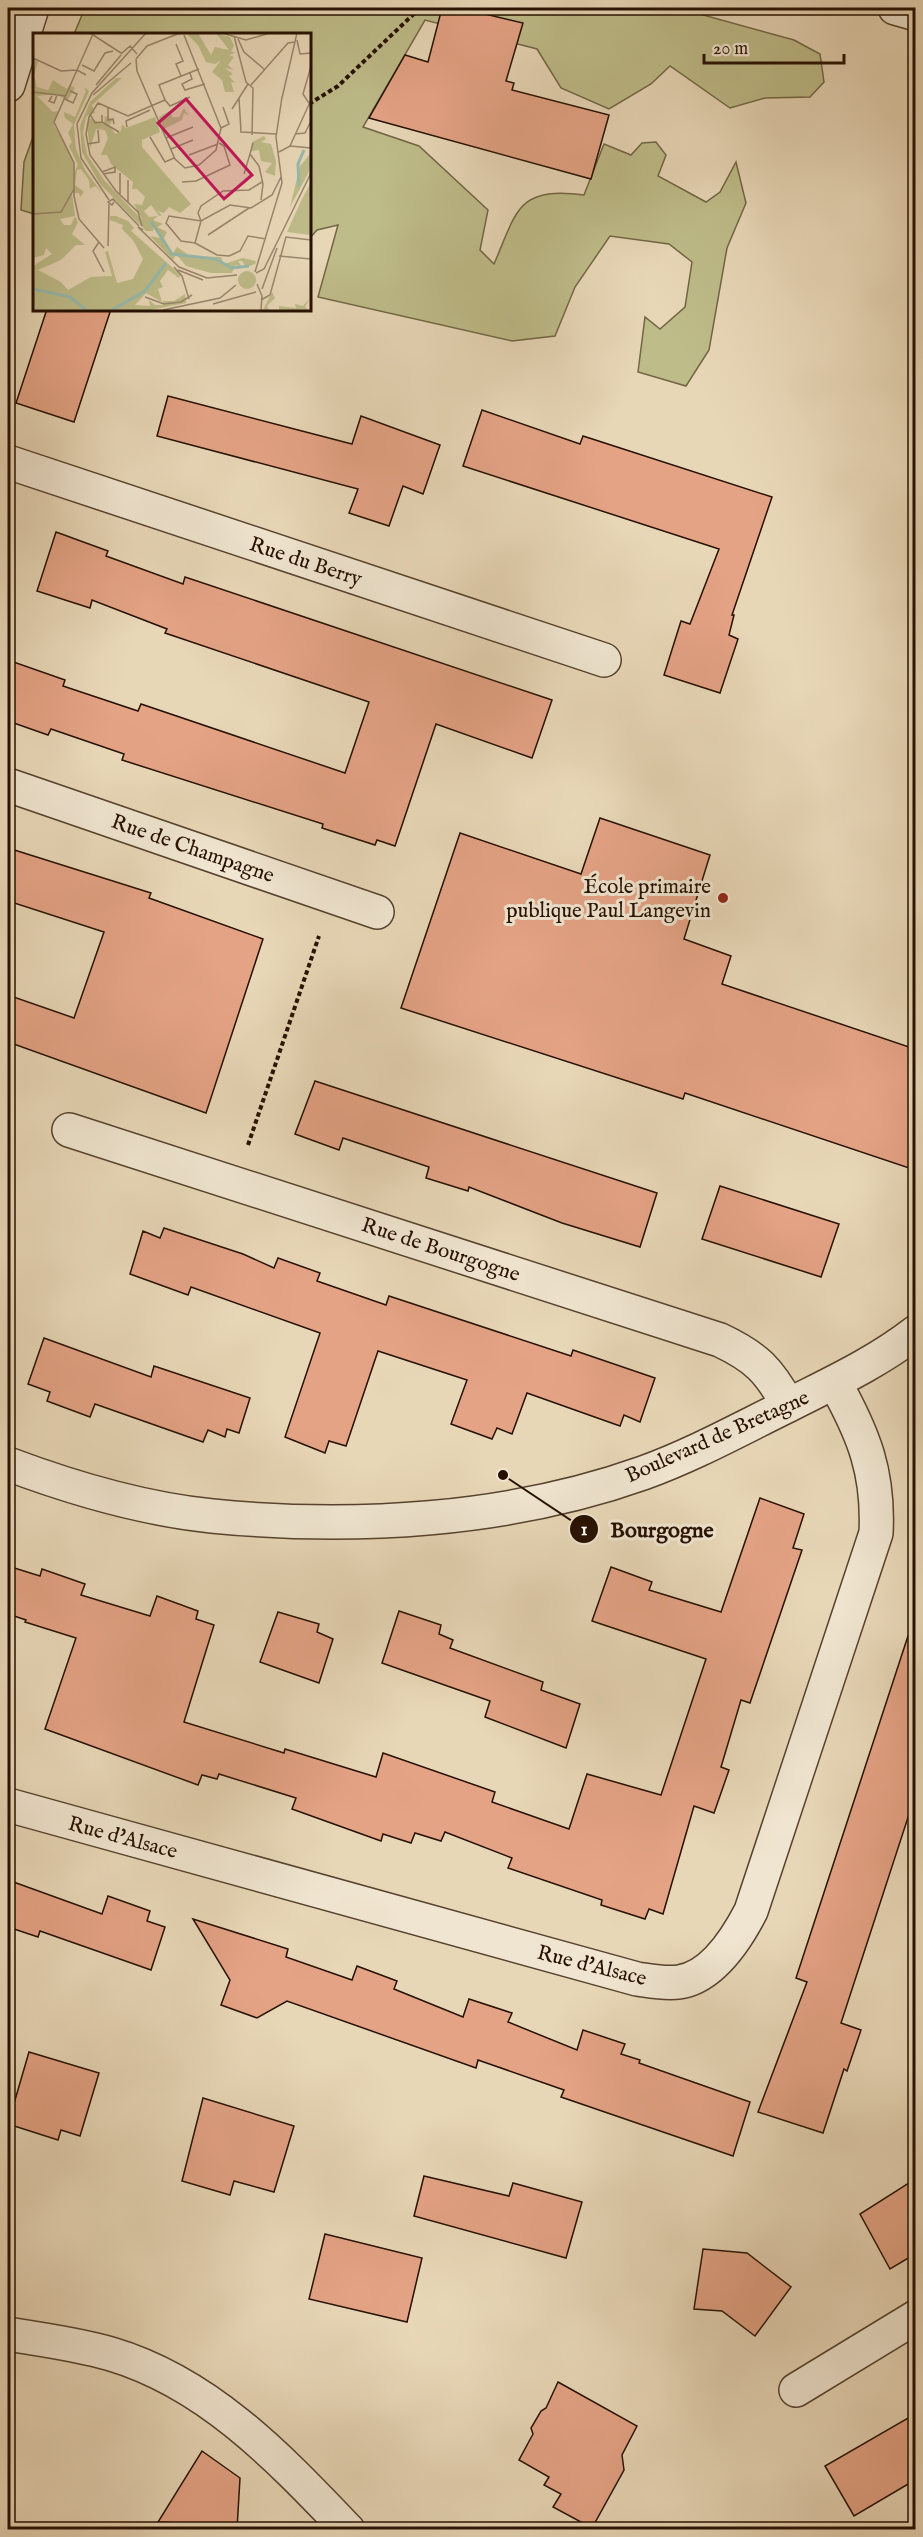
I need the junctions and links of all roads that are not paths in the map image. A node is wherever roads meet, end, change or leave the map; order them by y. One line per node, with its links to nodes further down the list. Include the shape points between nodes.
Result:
1 (33, 8): 4 (street)
2 (895, 8): 3 (street)
3 (915, 14)
4 (8, 85)
5 (8, 462): 6 (street, Rue du Berry)
6 (604, 660)
7 (8, 785): 8 (street, Rue de Champagne)
8 (377, 912)
9 (69, 1130): 12 (street, Rue de Bourgogne, via 720,1340 746,1352 765,1368)
10 (915, 1332): 11 (street, Boulevard de Bretagne)
11 (835, 1383): 12 (street, Boulevard de Bretagne); 14 (street, Rue d'Alsace, via 865,1442 876,1488 876,1533 751,1911 725,1952 694,1977 663,1983 637,1979)
12 (788, 1405): 13 (street, Boulevard de Bretagne, via 685,1455 599,1487 531,1503 424,1517 329,1521 210,1516 87,1490)
13 (8, 1464)
14 (8, 1805)
15 (915, 2317): 17 (street)
16 (8, 2334): 18 (street, via 113,2355 187,2388 268,2448)
17 (796, 2391)
18 (348, 2529)

